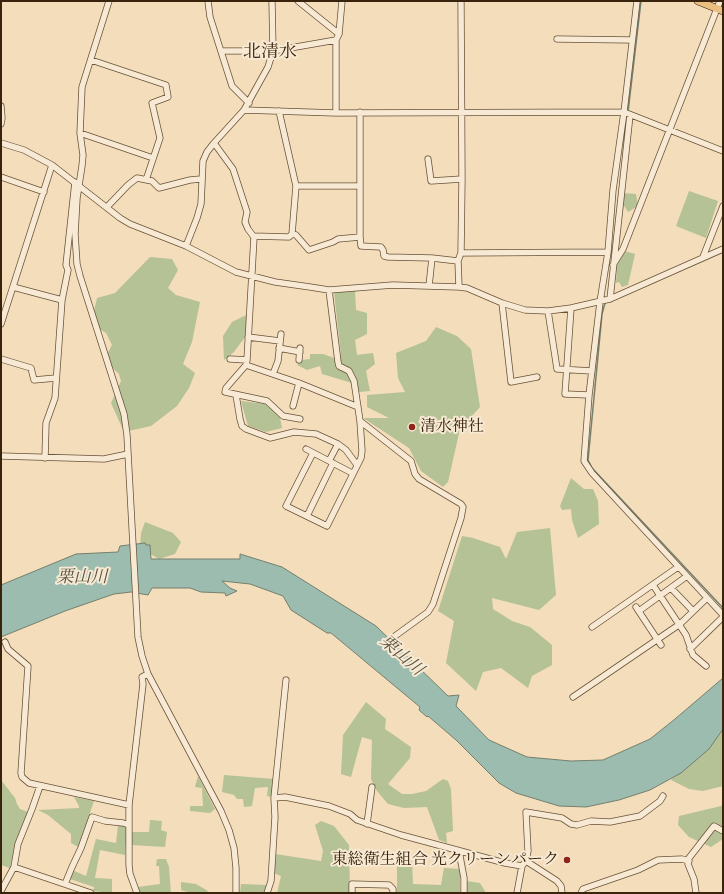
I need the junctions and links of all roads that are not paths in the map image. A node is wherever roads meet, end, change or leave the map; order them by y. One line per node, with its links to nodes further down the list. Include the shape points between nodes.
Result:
1 (109, 1): 17 (street)
2 (208, 1): 15 (street, via 210,17)
3 (272, 1): 16 (street)
4 (298, 1): 11 (street)
5 (342, 1): 11 (street)
6 (461, 1): 23 (street)
7 (637, 1): 14 (street)
8 (698, 1): 10 (main road)
9 (720, 1): 10 (street)
10 (720, 10): 27 (street)
11 (339, 34): 13 (street)
12 (557, 39): 14 (street)
13 (336, 40): 16 (street); 24 (street)
14 (632, 40): 25 (street)
15 (222, 51): 16 (street); 18 (street, via 232,86)
16 (273, 51): 18 (street, via 268,67)
17 (90, 60): 28 (street, via 82,87); 32 (street, via 166,85 168,97 152,103 160,138)
18 (248, 103): 20 (street)
19 (1, 106): 26 (street)
20 (244, 110): 21 (street); 30 (street)
21 (279, 111): 24 (street); 40 (street)
22 (360, 112): 23 (street); 24 (street); 41 (street)
23 (462, 112): 25 (street); 36 (street)
24 (336, 113)
25 (627, 113): 27 (street); 51 (street, via 614,190); 56 (street)
26 (1, 124)
27 (670, 130): 31 (street); 56 (street, via 623,249)
28 (80, 132): 32 (street); 39 (street, via 82,175)
29 (1, 143): 34 (street, via 24,150)
30 (214, 143): 37 (street, via 203,161); 46 (street, via 233,169 248,212 246,222)
31 (723, 151)
32 (153, 158): 38 (street)
33 (428, 159): 36 (street, via 431,181)
34 (52, 165): 39 (street); 42 (street)
35 (1, 178): 42 (street)
36 (462, 178): 50 (street)
37 (201, 179): 38 (street, via 158,188 152,181); 48 (street, via 201,204)
38 (146, 180): 44 (street, via 137,178)
39 (77, 184): 44 (street); 55 (street); 57 (street, via 66,264)
40 (296, 186): 41 (street); 45 (street)
41 (360, 186): 47 (street)
42 (44, 192): 60 (street)
43 (723, 206): 52 (street)
44 (107, 207): 48 (street, via 130,224)
45 (292, 234): 46 (street, via 289,237); 47 (street, via 296,235 309,250 338,239)
46 (253, 236): 58 (street)
47 (360, 237): 53 (street, via 361,246 381,247 384,256)
48 (186, 246): 58 (street, via 236,272)
49 (723, 248): 52 (street)
50 (461, 252): 51 (street); 54 (street)
51 (608, 252): 65 (street)
52 (703, 257): 63 (street)
53 (432, 258): 54 (street); 59 (street)
54 (458, 261): 61 (street)
55 (77, 264): 57 (street); 93 (street, via 124,414)
56 (613, 266): 63 (street)
57 (68, 270): 64 (street)
58 (251, 276): 62 (street); 71 (street)
59 (429, 286): 61 (street); 62 (street, via 393,285)
60 (13, 287): 64 (street); 69 (street)
61 (459, 287): 66 (street, via 468,288)
62 (329, 290): 87 (street, via 338,362 339,366 349,371 354,381)
63 (610, 299): 65 (street)
64 (62, 300): 82 (street)
65 (600, 302): 67 (street); 79 (street)
66 (502, 303): 68 (street, via 525,310); 81 (street, via 511,382)
67 (571, 308): 68 (street); 78 (street)
68 (548, 311): 78 (street, via 557,369)
69 (1, 324)
70 (281, 334): 72 (street)
71 (248, 337): 72 (street); 77 (street)
72 (280, 341): 73 (street)
73 (280, 348): 76 (street, via 300,350); 80 (street)
74 (230, 358): 77 (street)
75 (1, 359): 82 (street, via 31,368 34,380)
76 (299, 360)
77 (246, 363): 80 (street); 84 (street, via 226,388 225,392)
78 (568, 370): 79 (street); 85 (street, via 565,394)
79 (592, 371): 85 (street)
80 (273, 374): 83 (street)
81 (537, 377)
82 (56, 378): 95 (street, via 55,398 46,424)
83 (298, 383): 86 (street); 87 (street)
84 (236, 395): 88 (street, via 267,401 283,416); 90 (street, via 242,426 246,429 270,438 294,432 316,434)
85 (588, 395): 100 (street, via 584,456 587,468)
86 (293, 406)
87 (358, 407): 89 (street)
88 (300, 419)
89 (360, 421): 97 (street, via 362,451); 110 (street, via 411,461 419,479 463,507 433,604 428,612)
90 (338, 444): 96 (street); 97 (street)
91 (306, 449): 92 (street)
92 (313, 453): 96 (street); 99 (street, via 286,506)
93 (128, 454): 95 (street, via 104,459); 115 (street, via 138,637)
94 (1, 456): 95 (street)
95 (45, 458)
96 (331, 462): 98 (street); 99 (street)
97 (357, 465): 98 (street)
98 (352, 474): 99 (street, via 327,526)
99 (307, 516)
100 (678, 567): 101 (street); 102 (street)
101 (687, 576): 103 (street); 105 (street)
102 (653, 585): 104 (street); 109 (street)
103 (671, 588): 104 (street); 106 (street)
104 (660, 596): 108 (street); 112 (street, via 637,609)
105 (707, 598): 106 (street); 107 (street)
106 (693, 611): 108 (street)
107 (723, 616): 113 (street)
108 (680, 624): 112 (street); 113 (street)
109 (592, 627)
110 (395, 636)
111 (5, 642): 118 (street, via 8,649 28,666 20,773 26,781)
112 (660, 642): 117 (street)
113 (690, 649): 114 (street)
114 (706, 666)
115 (148, 674): 122 (street, via 142,677); 134 (street, via 222,811 234,848)
116 (286, 680): 121 (street)
117 (573, 698)
118 (40, 786): 122 (street); 129 (street, via 18,844)
119 (372, 787): 123 (street)
120 (663, 796): 128 (street, via 640,816 610,822 591,821 577,825 562,818 526,812 528,850)
121 (274, 798): 123 (street, via 298,798 330,806); 135 (street, via 271,881)
122 (129, 805): 124 (street)
123 (367, 824): 126 (street)
124 (129, 825): 130 (street, via 92,817); 133 (street, via 130,874)
125 (723, 831): 127 (street, via 714,826)
126 (459, 851): 128 (street, via 505,863); 138 (street)
127 (689, 861): 141 (street, via 658,860 638,870 583,889); 142 (street)
128 (524, 863): 139 (street); 140 (street, via 557,881)
129 (14, 867): 130 (street); 131 (street)
130 (65, 884): 132 (street)
131 (1, 891)
132 (91, 893)
133 (137, 893)
134 (236, 893)
135 (267, 893)
136 (352, 893): 137 (street, via 352,884 389,885 393,888)
137 (393, 893)
138 (464, 893)
139 (517, 893)
140 (562, 893)
141 (581, 893)
142 (696, 893)

